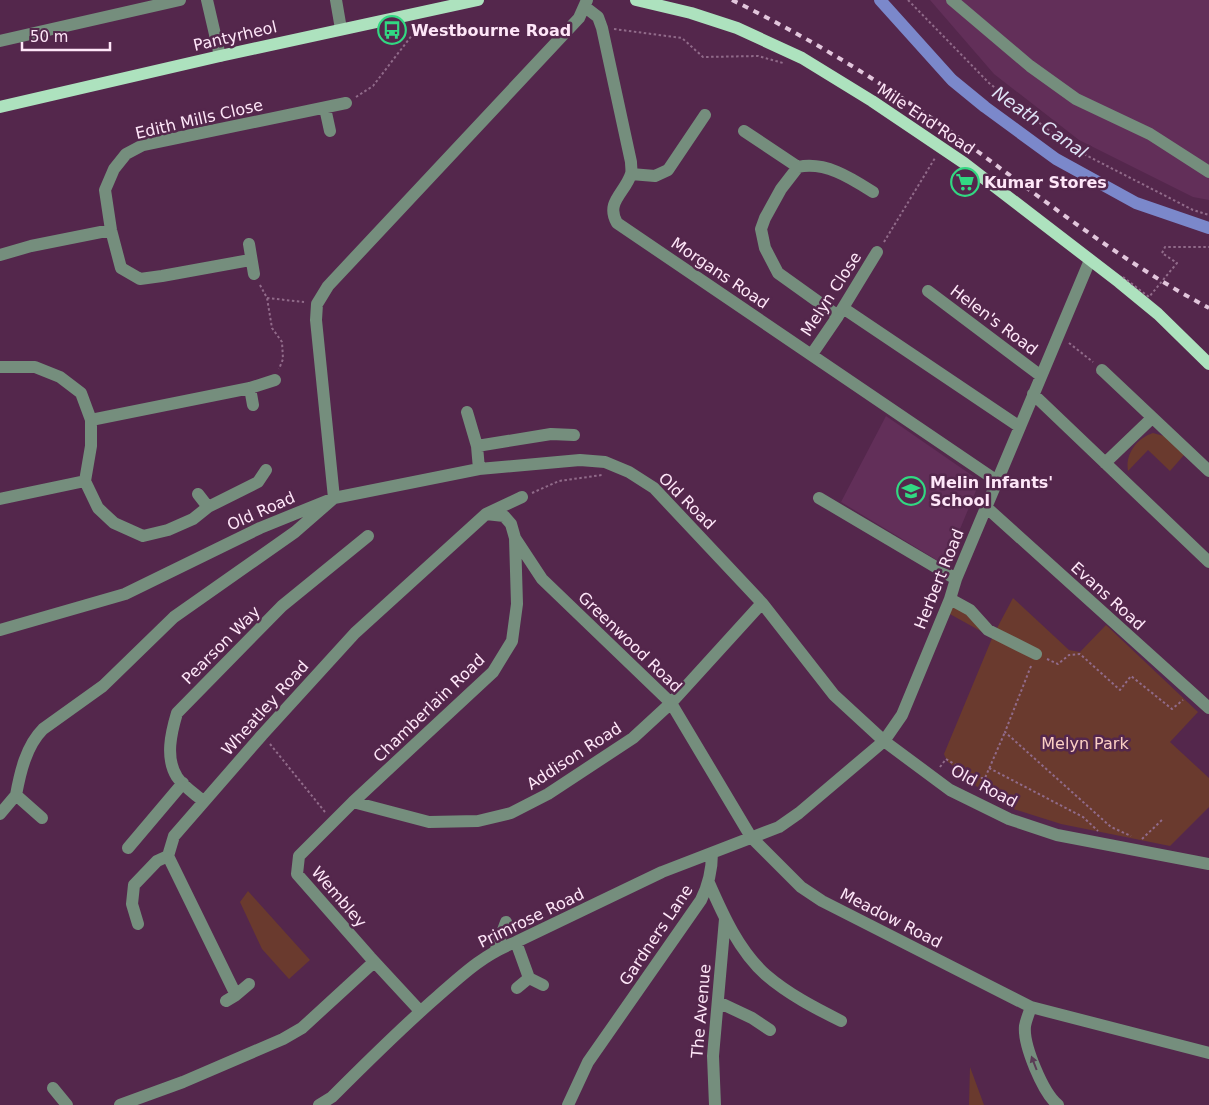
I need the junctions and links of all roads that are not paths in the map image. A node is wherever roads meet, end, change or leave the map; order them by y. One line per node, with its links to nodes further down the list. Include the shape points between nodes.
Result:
1 (180, 0): 9 (street)
2 (207, 0): 10 (street)
3 (336, 0): 8 (street)
4 (478, 0): 8 (main road, Pantyrheol)
5 (636, 0): 26 (main road, Mile End Road, via 737,28 802,58 942,148)
6 (952, 0): 18 (street, via 1030,66 1076,99 1150,134)
7 (586, 3): 19 (street, via 598,17 602,28); 53 (street, via 579,18 328,286 317,304)
8 (341, 29): 10 (main road, Pantyrheol)
9 (0, 39)
10 (220, 56): 12 (main road, Pantyrheol)
11 (346, 103): 13 (street, Edith Mills Close)
12 (0, 107)
13 (325, 108): 15 (street); 21 (street, Edith Mills Close, via 143,145 126,154 114,169 105,190)
14 (705, 115): 19 (street, via 668,170 655,176)
15 (330, 131)
16 (744, 131): 17 (street)
17 (798, 167): 20 (street, via 808,165 847,175); 29 (street, via 765,218 761,229 765,248 778,273)
18 (1209, 172)
19 (631, 174): 30 (street, Morgans Road, via 612,207 617,223)
20 (873, 192)
21 (112, 230): 24 (street); 25 (street, Edith Mills Close, via 122,268 140,278)
22 (249, 244): 25 (street)
23 (877, 252): 29 (street, Melyn Close)
24 (0, 255)
25 (250, 260): 27 (street)
26 (1090, 260): 31 (main road, Mile End Road, via 1158,314); 34 (street, Herbert Road)
27 (254, 274)
28 (928, 291): 34 (street, Helen's Road)
29 (841, 312): 30 (street, Melyn Close); 42 (street)
30 (812, 354): 50 (street, Morgans Road)
31 (1209, 364)
32 (0, 367): 41 (street, via 35,367 60,378 81,393)
33 (1102, 370): 40 (street)
34 (1041, 376): 37 (street, Herbert Road)
35 (275, 380): 36 (street)
36 (250, 388): 38 (street); 41 (street)
37 (1033, 394): 42 (street, Herbert Road); 45 (street)
38 (253, 405)
39 (467, 412): 44 (street)
40 (1152, 418): 45 (street); 48 (street)
41 (91, 420): 49 (street, via 91,446)
42 (1020, 426): 50 (street, Herbert Road)
43 (574, 435): 44 (street, via 551,434)
44 (477, 446): 47 (street)
45 (1105, 463): 61 (street)
46 (266, 470): 56 (street, via 258,482)
47 (479, 470): 53 (street, Old Road); 64 (street, Old Road, via 580,460 605,462 629,472 654,488)
48 (1209, 471)
49 (85, 481): 55 (street); 56 (street, via 98,508 114,523 143,536 168,530)
50 (997, 481): 57 (street, Herbert Road)
51 (198, 494): 56 (street)
52 (522, 497): 58 (street, Wheatley Road)
53 (334, 498): 65 (street, Old Road, via 260,528 125,594); 71 (street, via 295,532 174,617 104,686 43,729 29,748)
54 (819, 498): 62 (street)
55 (0, 499)
56 (208, 507)
57 (986, 507): 62 (street, Herbert Road); 68 (street, Evans Road)
58 (486, 514): 60 (street, Greenwood Road, via 504,516 511,524); 72 (street, Wheatley Road, via 355,633)
59 (368, 536): 70 (street, Pearson Way, via 282,606 177,713 171,732 170,762)
60 (515, 538): 67 (street, Greenwood Road, via 542,579); 73 (street, Chamberlain Road, via 516,604 512,641 493,672)
61 (1209, 562)
62 (956, 579): 63 (street, Herbert Road)
63 (950, 599): 66 (street, via 970,610 988,630); 69 (street, Herbert Road, via 902,715)
64 (762, 603): 67 (street, Addison Road); 69 (street, Old Road, via 834,695)
65 (0, 630)
66 (1036, 654)
67 (671, 703): 73 (street, Addison Road, via 633,738 548,794 511,813 478,821 429,822); 76 (street, Greenwood Road)
68 (1209, 708)
69 (884, 741): 76 (street, via 799,813 779,827); 80 (street, Old Road, via 950,790 1009,819 1057,835)
70 (183, 783): 72 (street, Pearson Way); 77 (street)
71 (16, 795): 74 (street); 75 (street)
72 (203, 801): 79 (street, Wheatley Road, via 174,836)
73 (353, 802): 87 (street, Wembley, via 299,856 298,874)
74 (0, 814)
75 (42, 818)
76 (751, 837): 78 (street); 93 (street, Meadow Road, via 801,888 822,901)
77 (128, 848)
78 (712, 853): 81 (street, Gardners Lane); 85 (street, Primrose Road, via 662,872)
79 (168, 856): 84 (street, via 157,862 134,885 132,904); 89 (street, via 231,998)
80 (1209, 864)
81 (709, 883): 82 (street); 103 (street, Gardners Lane, via 701,900 588,1062)
82 (725, 919): 92 (street, The Avenue); 96 (street, via 748,955 766,975 807,1004)
83 (506, 922): 86 (street)
84 (138, 924)
85 (516, 942): 86 (street, Primrose Road); 88 (street)
86 (496, 949): 95 (street, Primrose Road)
87 (372, 959): 94 (street); 95 (street, Wembley); 101 (street, via 302,1028 183,1082)
88 (530, 978): 90 (street); 91 (street)
89 (249, 984)
90 (543, 985)
91 (517, 988)
92 (718, 1002): 97 (street); 104 (street, The Avenue, via 713,1056)
93 (1031, 1007): 98 (street, Meadow Road); 105 (street, one-way to 93, via 1050,1099 1032,1061 1025,1026)
94 (311, 1011)
95 (420, 1011): 102 (street, Primrose Road, via 332,1097)
96 (841, 1022)
97 (766, 1027)
98 (1209, 1053)
99 (53, 1088): 100 (street)
100 (67, 1105)
101 (120, 1105)
102 (319, 1105)
103 (568, 1105)
104 (715, 1105)
105 (1058, 1105)

